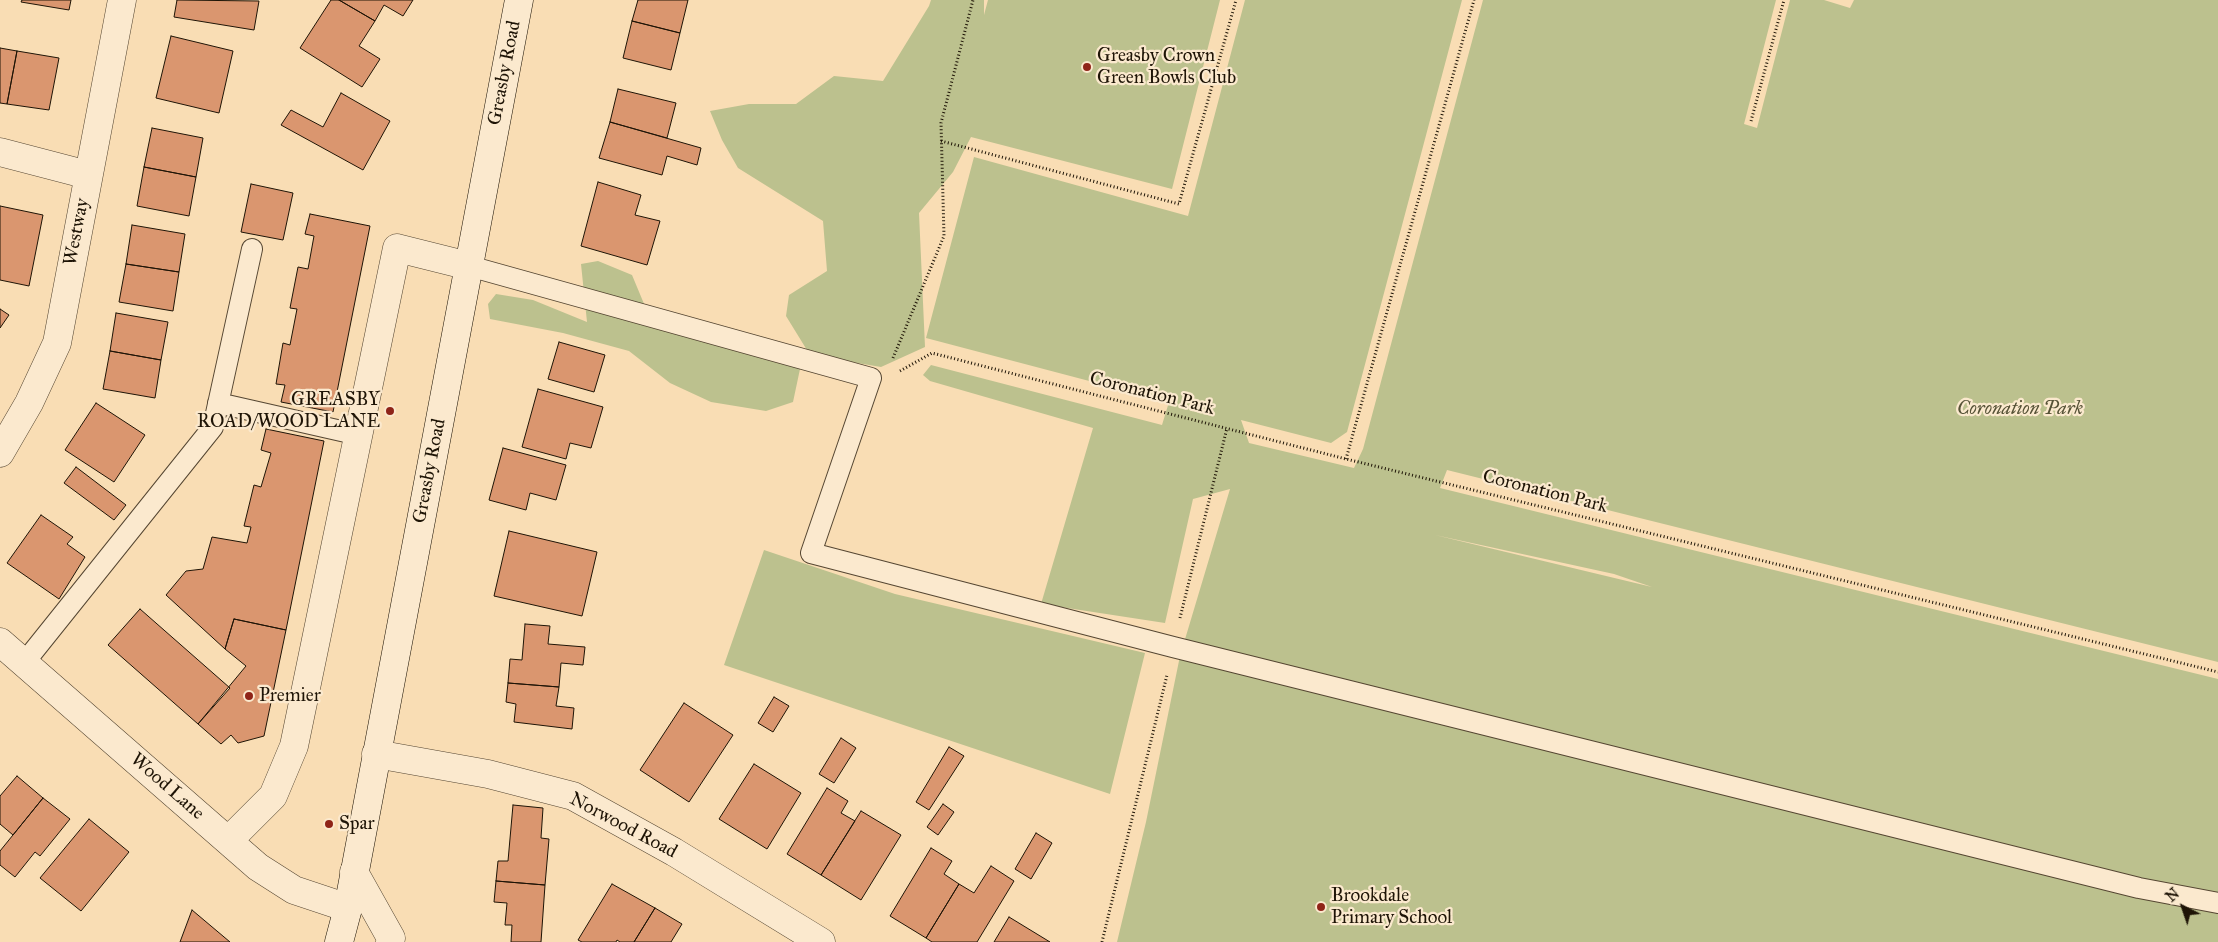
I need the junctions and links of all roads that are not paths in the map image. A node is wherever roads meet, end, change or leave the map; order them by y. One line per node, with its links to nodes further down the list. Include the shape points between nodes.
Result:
1 (122, 0): 4 (street, Westway)
2 (519, 0): 6 (street, Greasby Road)
3 (0, 152): 4 (street)
4 (88, 175): 9 (street, Westway, via 57,343 29,403)
5 (252, 249): 7 (lane)
6 (469, 266): 8 (street, via 397,248); 12 (street, Greasby Road); 15 (lane, via 871,378 811,553 1173,647 2139,888)
7 (218, 403): 8 (lane); 11 (lane, via 213,426)
8 (359, 435): 13 (street, via 294,746 273,796)
9 (0, 453)
10 (0, 642): 11 (street, Wood Lane)
11 (24, 663): 13 (street, Wood Lane)
12 (376, 754): 14 (street, Greasby Road); 19 (street, Norwood Road, via 488,774 573,796 674,852)
13 (229, 840): 16 (street, Wood Lane, via 258,867 294,890)
14 (354, 872): 16 (street, Greasby Road); 18 (street)
15 (2218, 903)
16 (348, 908): 17 (street, Greasby Road)
17 (338, 942)
18 (390, 942)
19 (821, 942)

